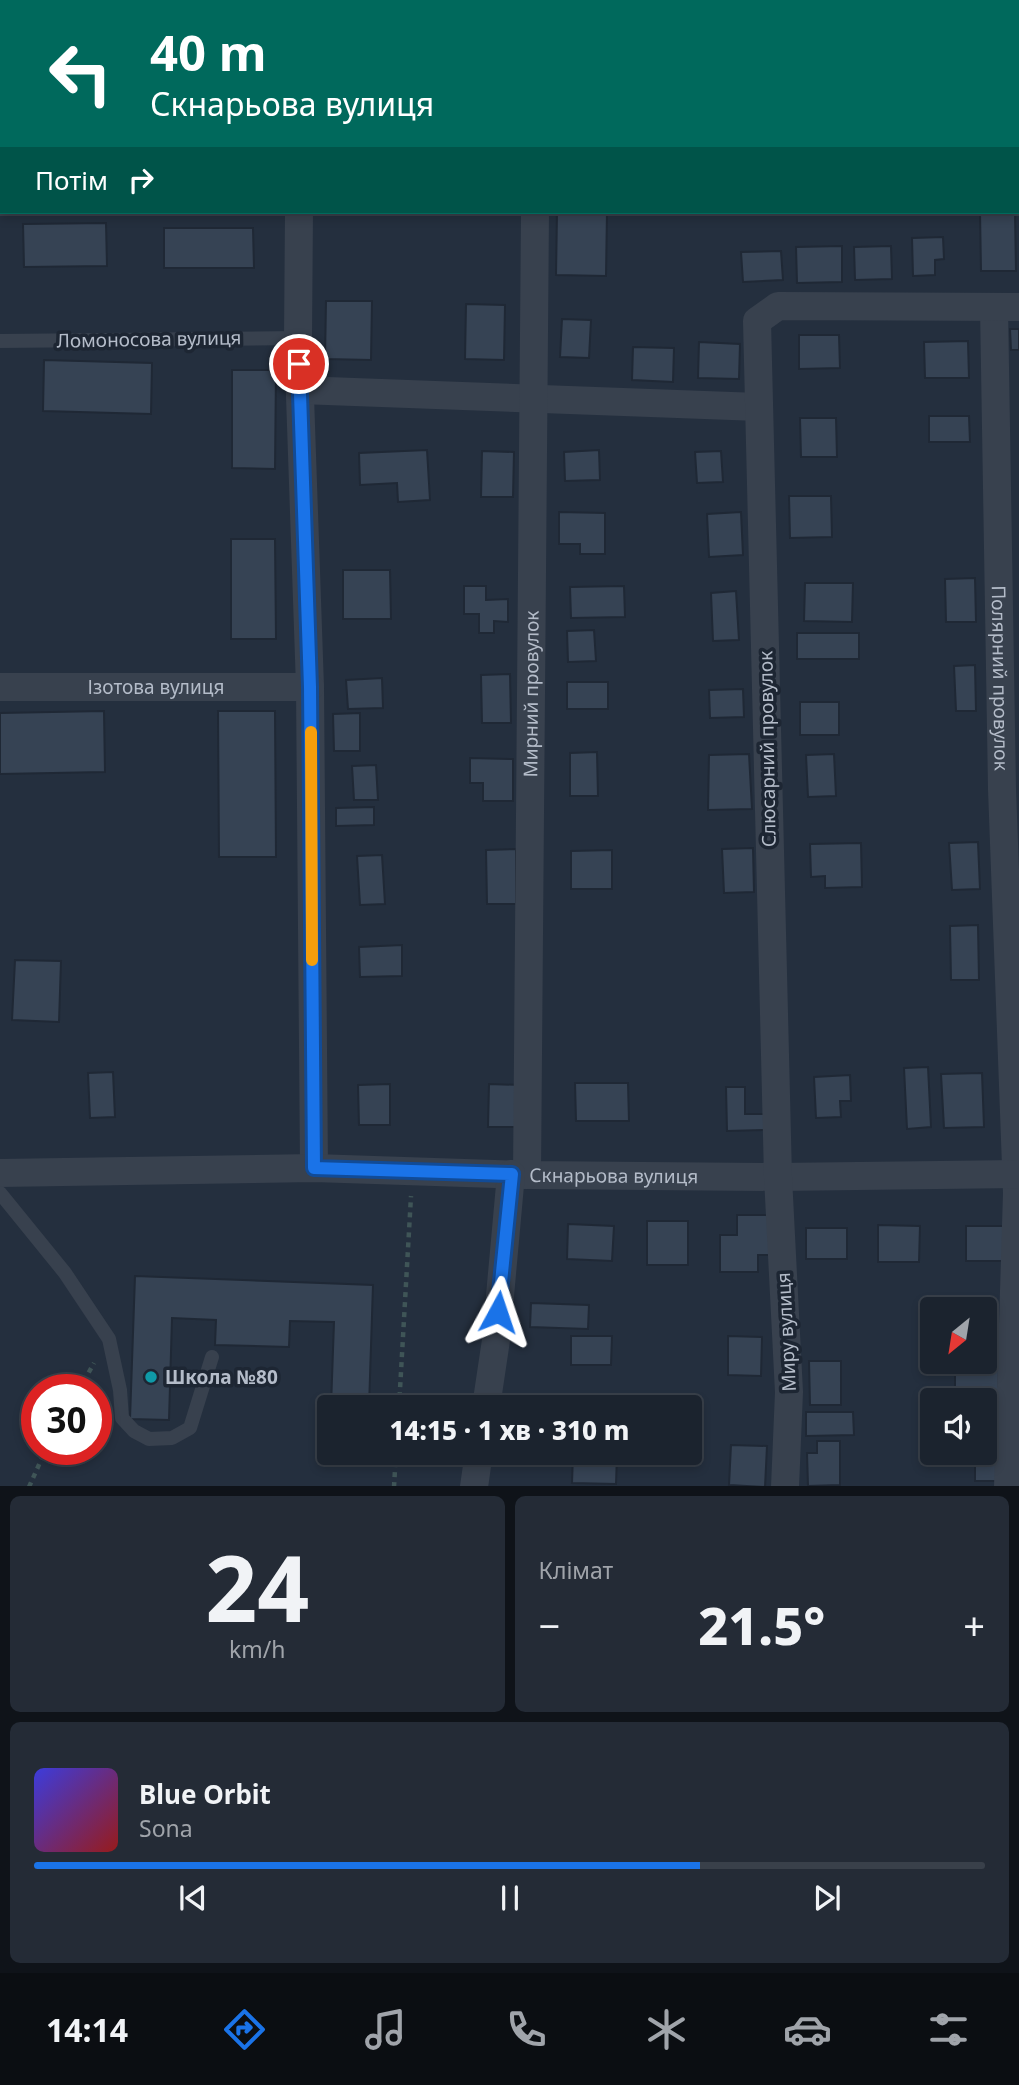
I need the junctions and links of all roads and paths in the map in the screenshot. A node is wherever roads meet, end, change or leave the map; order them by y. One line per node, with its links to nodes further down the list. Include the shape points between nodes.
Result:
1 (299, 214): 4 (street)
2 (536, 214): 7 (street, Мирний провулок)
3 (1007, 307): 8 (street, Слюсарний провулок, via 778,306 757,321); 14 (street, Полярний провулок, via 1002,789)
4 (298, 338): 5 (lane, Ломоносова вулиця); 6 (street)
5 (0, 341)
6 (300, 390): 7 (street); 10 (street)
7 (532, 399): 8 (street); 15 (street, Мирний провулок)
8 (759, 407): 16 (street, Слюсарний провулок)
9 (0, 687): 10 (street, Ізотова вулиця)
10 (310, 687): 11 (street)
11 (314, 1168): 12 (street, Скнарьова вулиця); 13 (street, Скнарьова вулиця)
12 (413, 1171): 15 (street, Скнарьова вулиця); 19 (path)
13 (0, 1173)
14 (1018, 1174): 16 (street, Скнарьова вулиця); 28 (street, Полярний провулок)
15 (519, 1175): 16 (street, Скнарьова вулиця); 20 (street, Мирний провулок)
16 (778, 1177): 27 (street, Миру вулиця, via 789,1392)
17 (0, 1193): 18 (lane, via 65,1273 109,1339 122,1418 134,1431 149,1439 172,1438 190,1428)
18 (212, 1357)
19 (400, 1395)
20 (488, 1395)
21 (39, 1465): 24 (path)
22 (395, 1465): 25 (path)
23 (477, 1465): 26 (street)
24 (29, 1486)
25 (394, 1486)
26 (474, 1486)
27 (785, 1486)
28 (1008, 1486)

